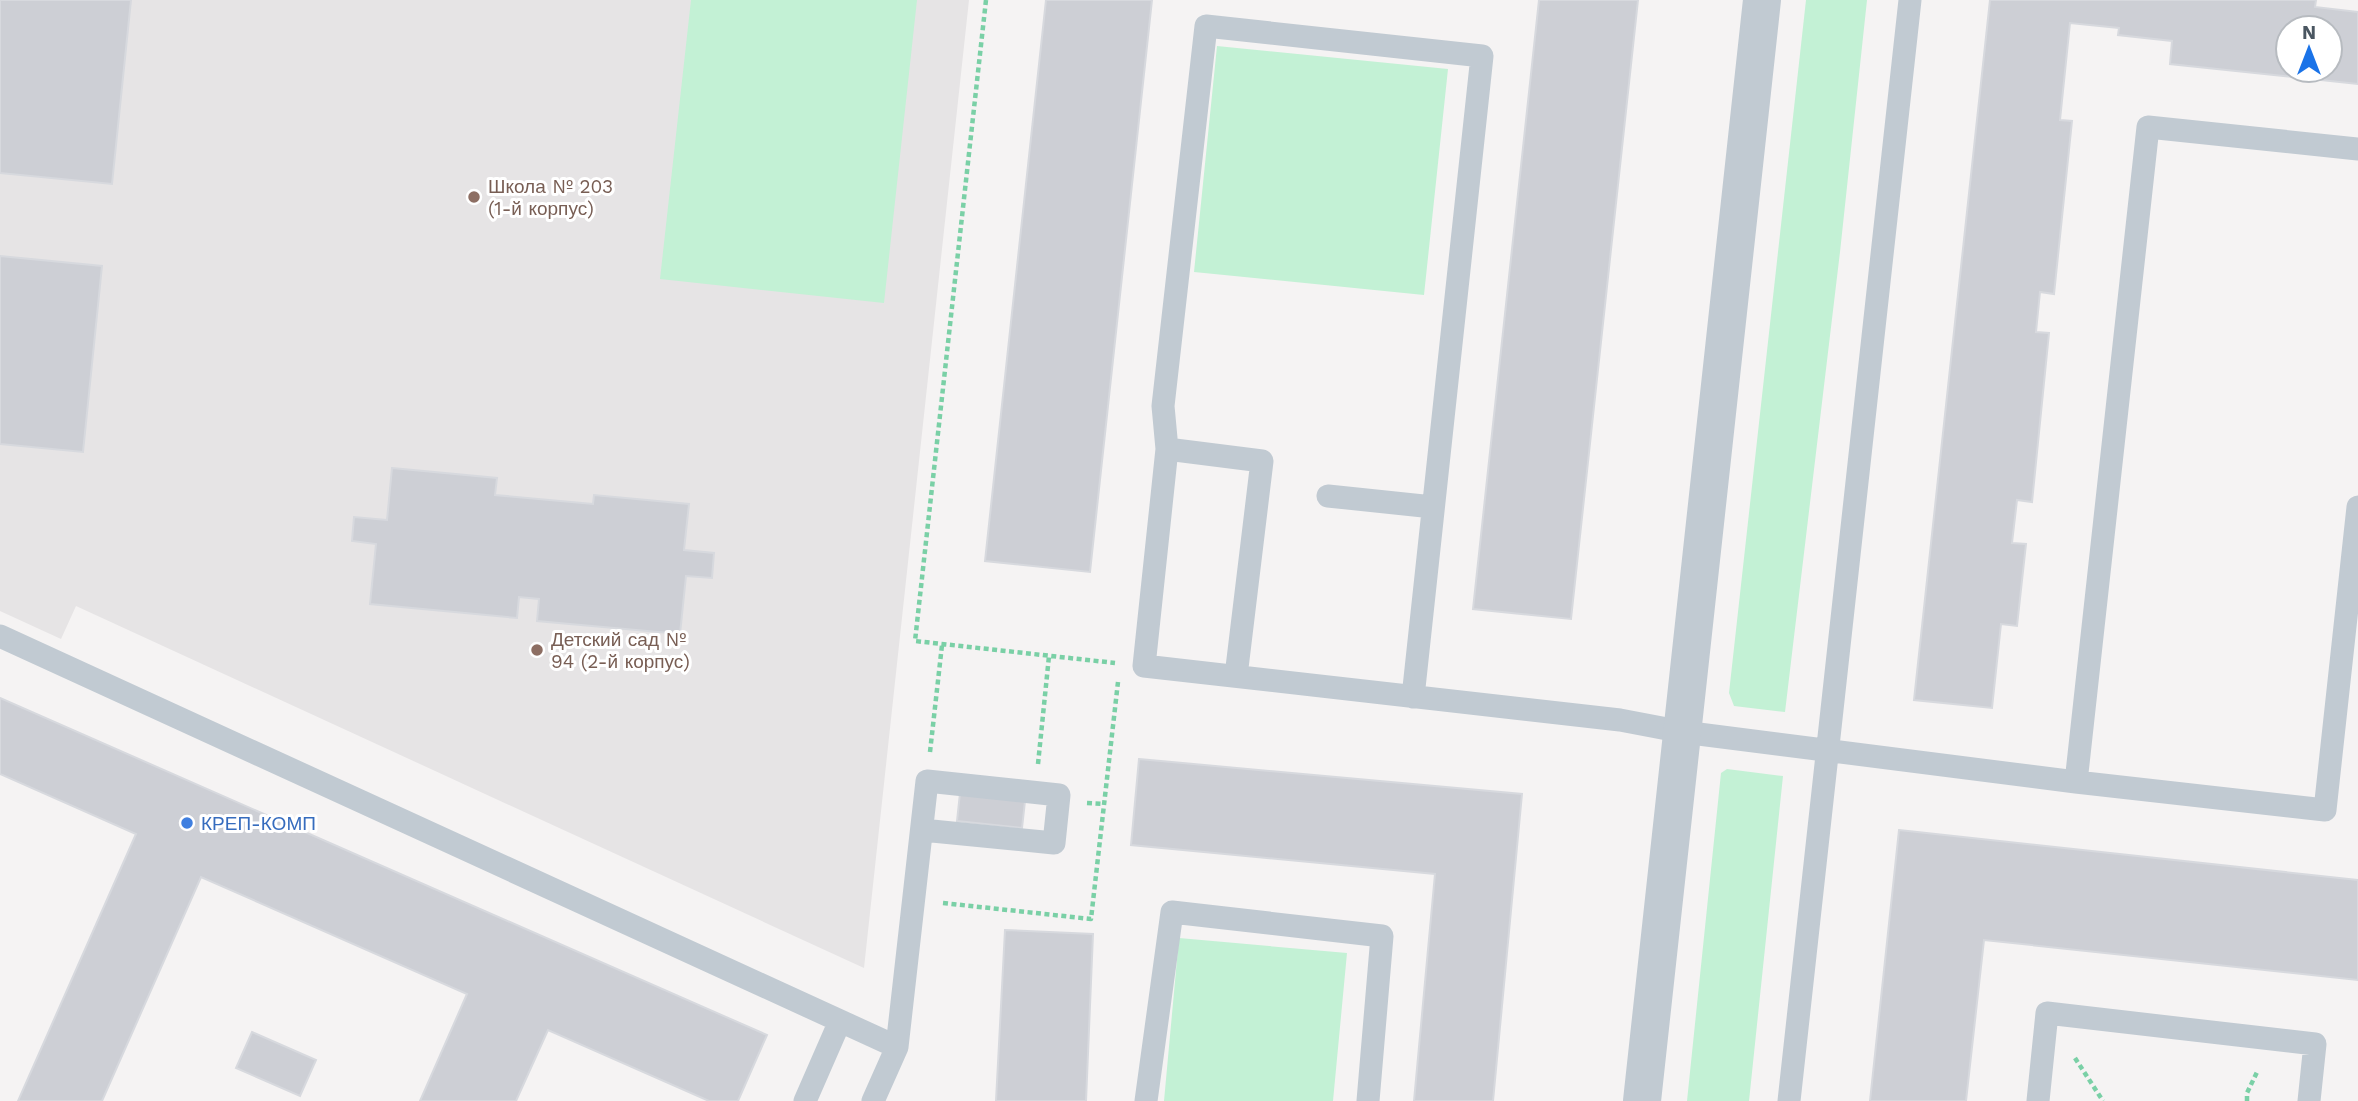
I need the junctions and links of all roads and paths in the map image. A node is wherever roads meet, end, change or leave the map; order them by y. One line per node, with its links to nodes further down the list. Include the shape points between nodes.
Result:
1 (986, 0): 10 (path, via 915,641)
2 (1762, 0): 15 (street)
3 (1910, 0): 16 (lane)
4 (2358, 149): 18 (lane, via 2148,127)
5 (1167, 449): 8 (lane, via 1163,406 1206,26 1482,57); 12 (lane); 13 (lane, via 1262,461)
6 (1328, 496): 8 (lane)
7 (2358, 507): 18 (lane, via 2325,810)
8 (1433, 508): 14 (lane)
9 (0, 636): 21 (lane)
10 (942, 645): 11 (path); 17 (path)
11 (1049, 656): 12 (path); 19 (path)
12 (1144, 666): 13 (lane)
13 (1236, 676): 14 (lane)
14 (1413, 696): 15 (lane, via 1620,720)
15 (1683, 732): 16 (lane); 27 (street)
16 (1829, 750): 18 (lane); 28 (lane)
17 (927, 781): 19 (lane); 20 (lane)
18 (2076, 782)
19 (1035, 793): 20 (lane, via 1059,795 1054,843)
20 (922, 830): 22 (lane)
21 (840, 1021): 22 (lane); 23 (lane)
22 (897, 1047): 24 (lane)
23 (805, 1101)
24 (873, 1101)
25 (1146, 1101): 26 (lane, via 1172,912 1382,936)
26 (1368, 1101)
27 (1642, 1101)
28 (1789, 1101)
29 (2038, 1101): 30 (lane, via 2047,1013 2315,1044)
30 (2309, 1101)

